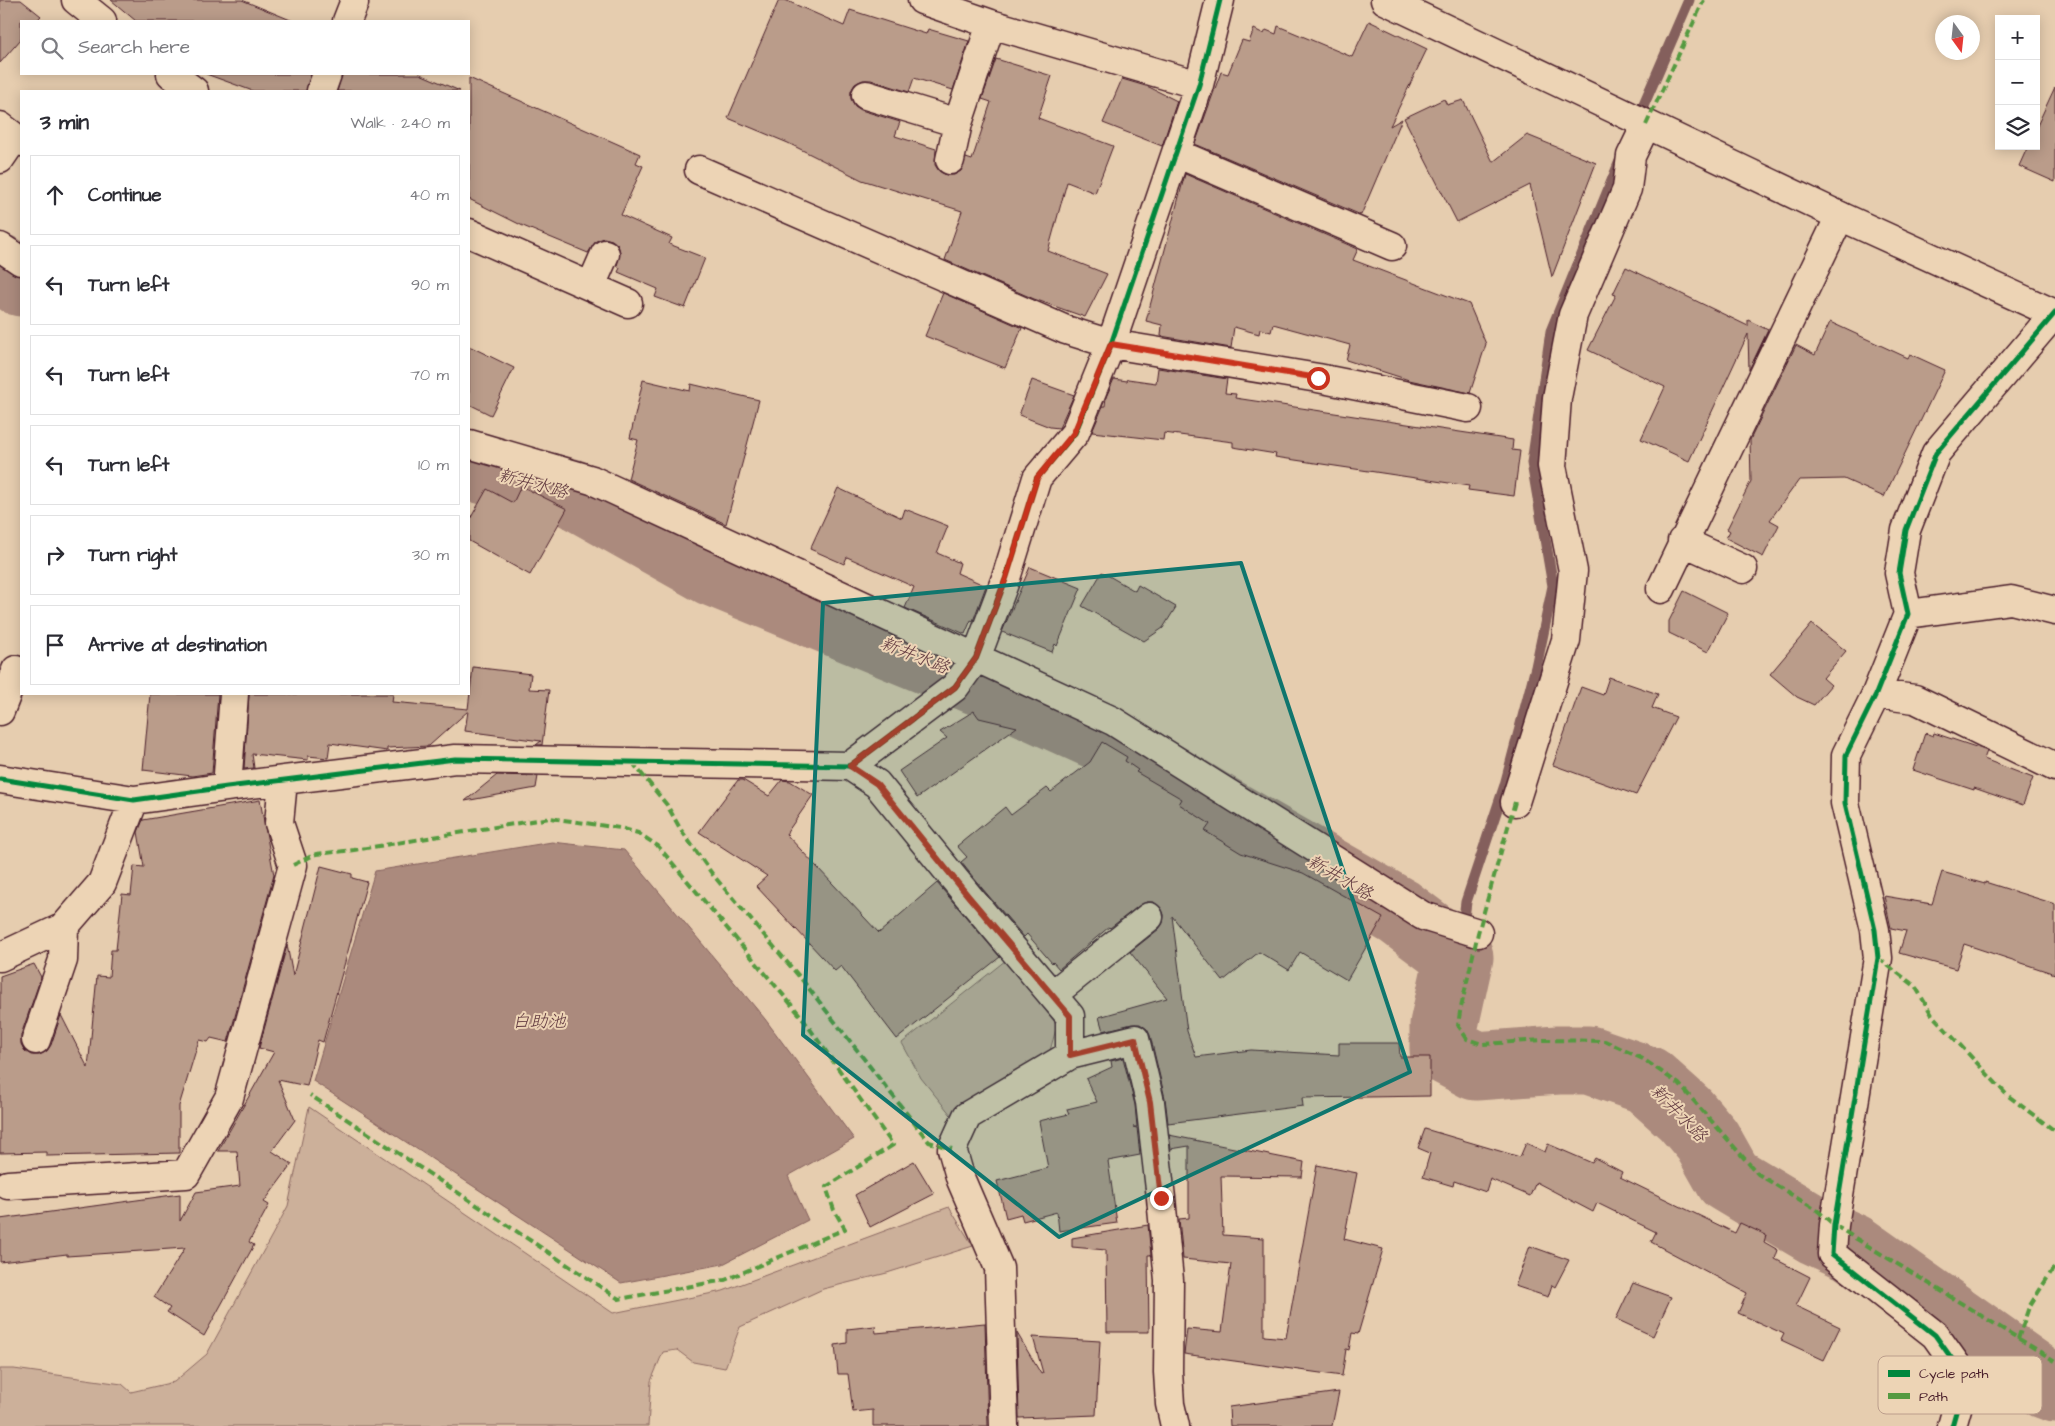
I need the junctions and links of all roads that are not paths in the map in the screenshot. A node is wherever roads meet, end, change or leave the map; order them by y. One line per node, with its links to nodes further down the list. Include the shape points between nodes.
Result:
1 (922, 0): 4 (street)
2 (1220, 0): 7 (street)
3 (1385, 0): 12 (street)
4 (991, 24): 7 (street); 11 (street)
5 (172, 75): 8 (street)
6 (327, 75): 9 (street)
7 (1199, 85): 13 (street)
8 (193, 90)
9 (321, 90)
10 (866, 95): 11 (street)
11 (958, 123): 14 (street)
12 (1646, 125): 16 (street); 44 (street, via 1631,156 1626,189 1573,315 1557,398 1552,466 1573,571 1566,640)
13 (1176, 153): 18 (street); 25 (street)
14 (950, 160)
15 (699, 170): 25 (street, via 1057,326)
16 (1840, 216): 24 (street); 28 (street)
17 (470, 233): 22 (street)
18 (1392, 246)
19 (0, 247): 21 (street)
20 (605, 254): 22 (street)
21 (20, 260)
22 (591, 286): 23 (street)
23 (628, 303)
24 (2055, 313): 32 (street, via 1936,453 1906,530 1899,573)
25 (1111, 344): 26 (street, via 1318,378); 33 (street, via 1074,433 1037,478 1006,578)
26 (1468, 408)
27 (470, 444): 33 (street, via 592,480)
28 (1682, 541): 29 (street); 30 (street)
29 (1743, 569)
30 (1660, 589)
31 (2055, 611): 32 (street, via 2011,600)
32 (1908, 614): 35 (street)
33 (976, 658): 38 (street, via 955,687); 47 (street, via 1113,721 1423,916)
34 (16, 670): 37 (street)
35 (1876, 694): 39 (street, via 1915,698); 53 (street, via 1846,755 1845,803 1875,930 1878,958 1832,1254 1935,1335)
36 (234, 695): 42 (street)
37 (0, 711)
38 (850, 766): 41 (street, via 455,759); 49 (street, via 877,784)
39 (2055, 768)
40 (0, 779): 43 (street)
41 (283, 781): 42 (street); 52 (street, via 279,823 293,866 229,1098 186,1174)
42 (227, 787): 43 (street)
43 (134, 800): 46 (street, via 102,883)
44 (1514, 802)
45 (1149, 917): 49 (street)
46 (64, 927): 48 (street); 50 (street, via 63,960)
47 (1478, 933)
48 (0, 957)
49 (1052, 995): 51 (street, via 1070,1016)
50 (36, 1040)
51 (1070, 1055): 54 (street, via 967,1116 952,1149 961,1180 999,1268); 55 (street, via 1135,1039 1150,1102 1161,1198 1169,1280 1168,1372)
52 (8, 1185)
53 (1950, 1356)
54 (1004, 1426)
55 (1175, 1426)

